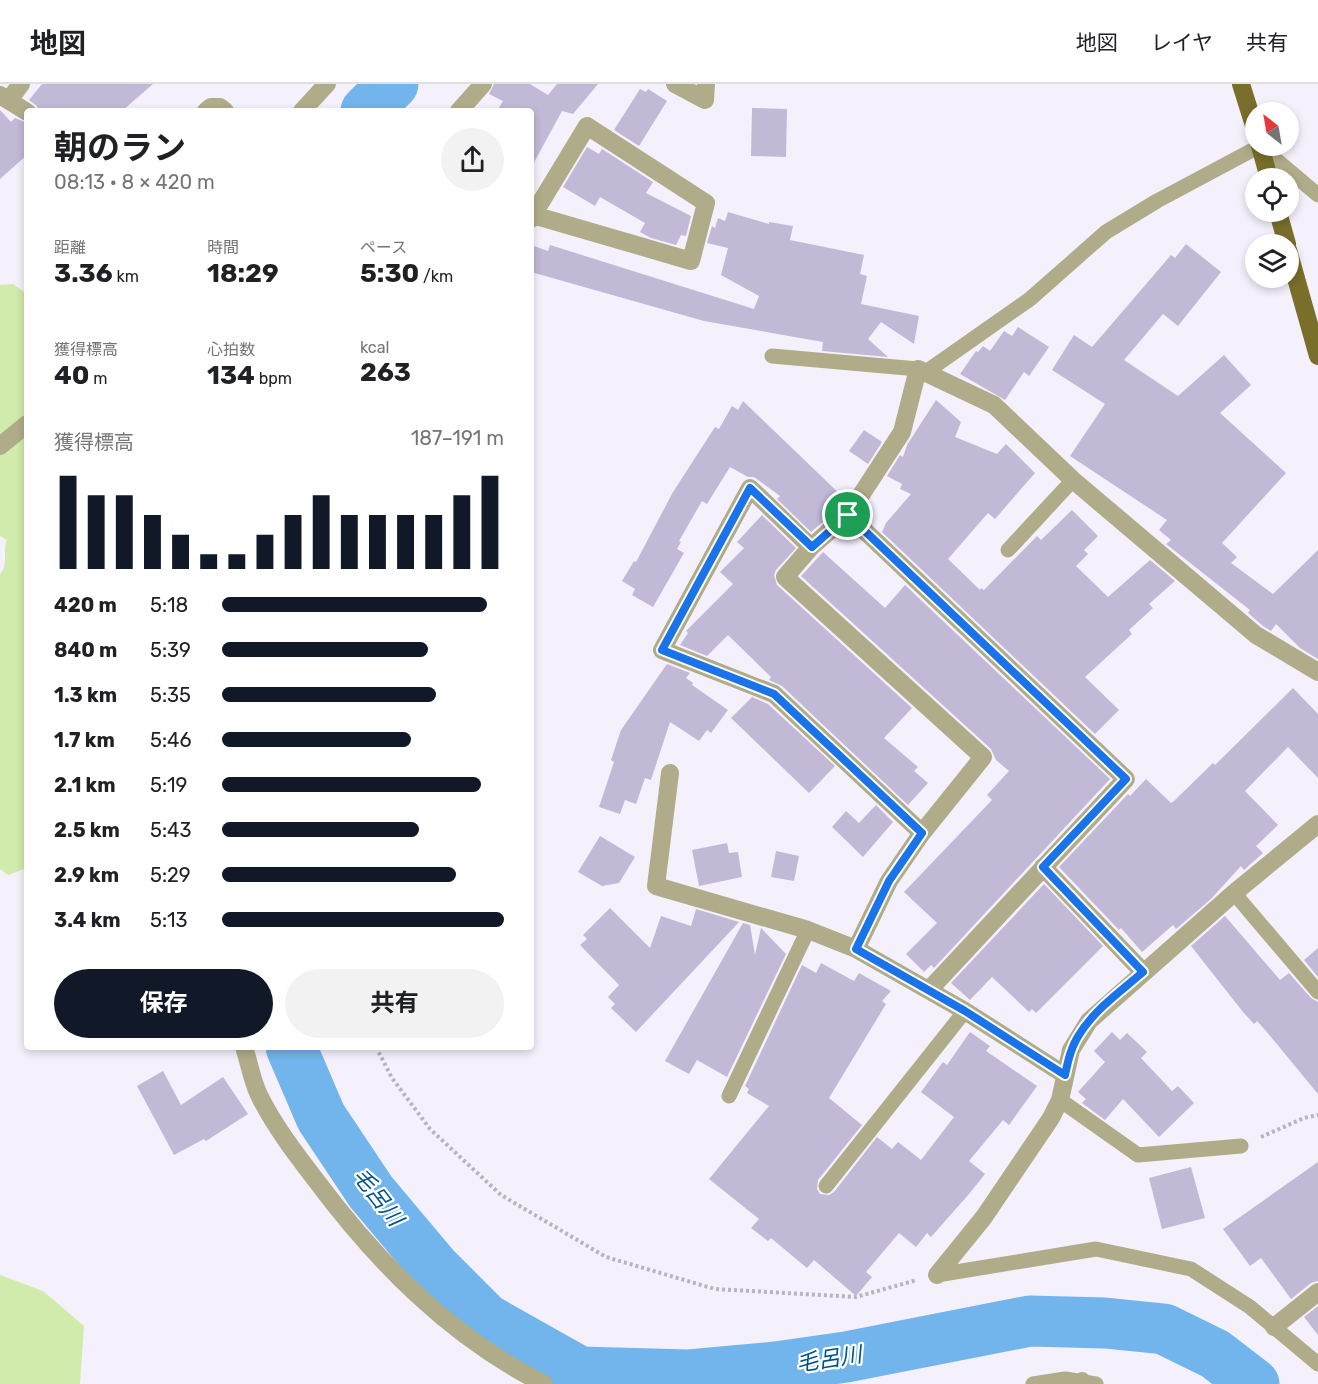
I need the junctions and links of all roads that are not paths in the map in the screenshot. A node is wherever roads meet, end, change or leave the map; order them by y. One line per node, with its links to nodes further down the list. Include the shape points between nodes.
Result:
1 (21, 84): 7 (street)
2 (327, 84): 9 (street)
3 (483, 84): 10 (street)
4 (675, 84): 5 (street, via 705,100)
5 (706, 84)
6 (1241, 84): 8 (main road)
7 (4, 97): 11 (street)
8 (1247, 102)
9 (305, 108)
10 (462, 108)
11 (24, 110)
12 (1245, 154): 20 (lane, via 1106,232 1030,299)
13 (1272, 156): 14 (lane)
14 (1318, 195)
15 (534, 213): 16 (street, via 587,126 706,203 691,261)
16 (534, 217)
17 (1299, 288): 19 (main road)
18 (772, 356): 20 (lane)
19 (1318, 356)
20 (922, 370): 23 (street, via 994,405); 24 (street, via 902,432)
21 (24, 426): 22 (street)
22 (0, 446)
23 (1073, 480): 26 (lane); 27 (street, via 1256,635)
24 (848, 515): 25 (street); 31 (street, via 1126,779)
25 (812, 547): 30 (street, via 785,577 983,757); 30 (street, via 750,488 662,650 774,694)
26 (1008, 550)
27 (1318, 672)
28 (670, 773): 33 (street, via 656,886)
29 (1318, 824): 32 (street)
30 (922, 833): 34 (street, via 889,881)
31 (1043, 867): 35 (street); 36 (street)
32 (1234, 893): 35 (street); 37 (lane)
33 (808, 930): 34 (street); 41 (lane)
34 (856, 949): 36 (street)
35 (1143, 972): 40 (street, via 1078,1035)
36 (929, 990): 38 (street)
37 (1318, 992)
38 (965, 1011): 40 (street); 44 (lane)
39 (245, 1050): 50 (street, via 258,1094 298,1157 352,1229 440,1317 506,1365)
40 (1065, 1075): 42 (street)
41 (729, 1096)
42 (1060, 1100): 43 (lane, via 1138,1155); 45 (street, via 984,1217)
43 (1241, 1146)
44 (826, 1186)
45 (937, 1275): 47 (lane, via 1096,1249 1191,1269 1251,1307)
46 (1318, 1292): 47 (street)
47 (1274, 1327): 48 (lane)
48 (1318, 1364)
49 (1087, 1383): 51 (lane, via 1065,1379)
50 (544, 1384)
51 (1033, 1384)

